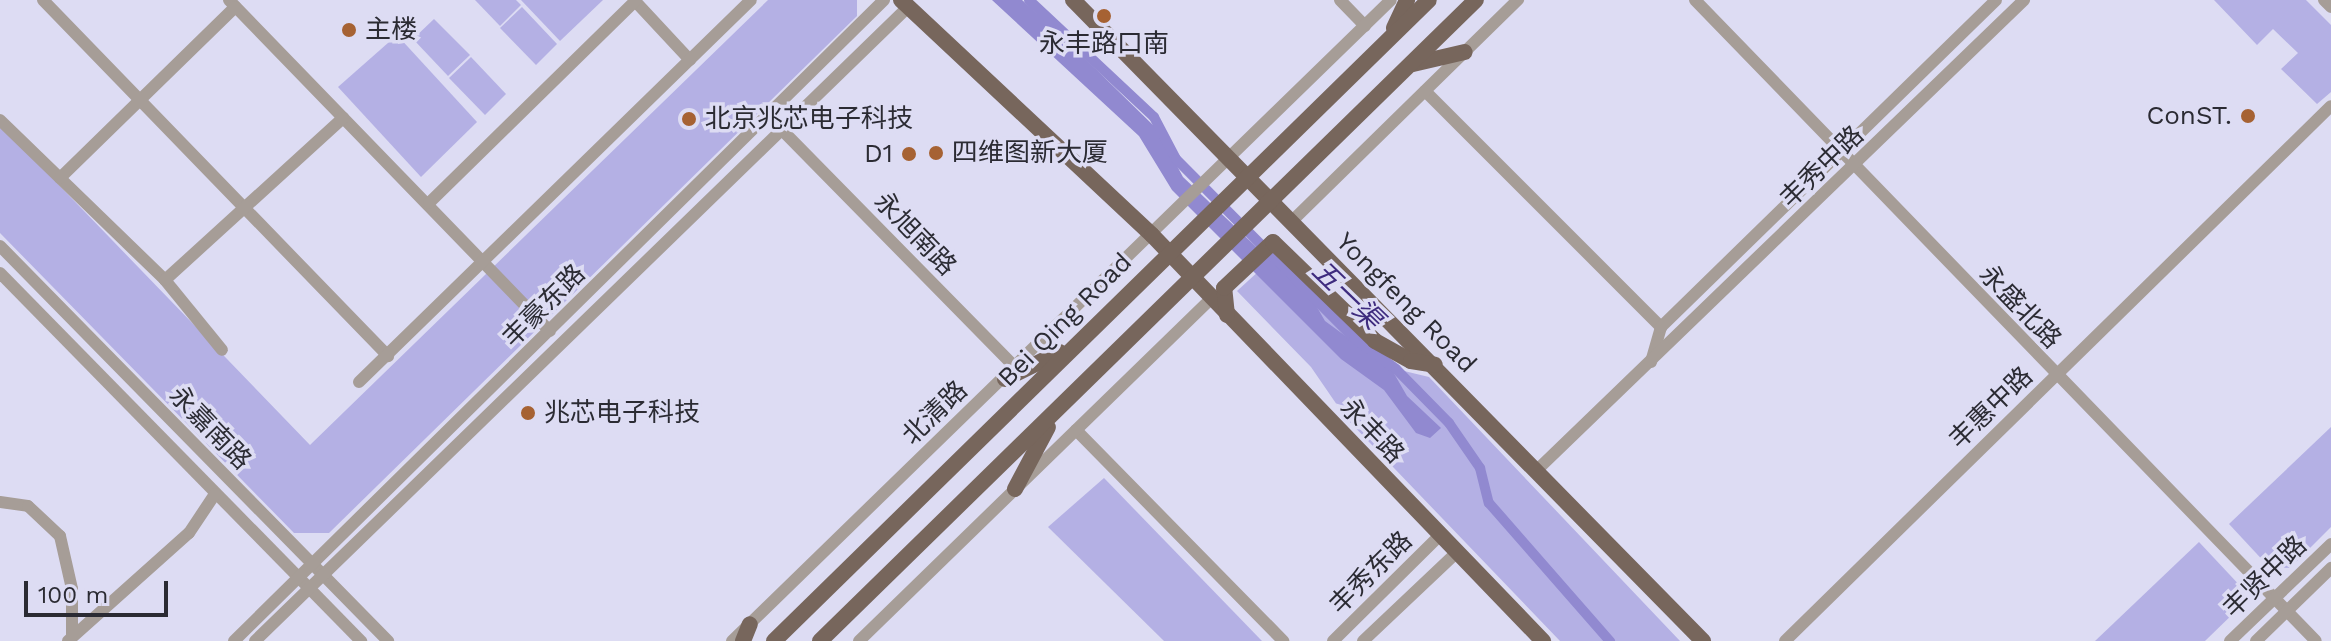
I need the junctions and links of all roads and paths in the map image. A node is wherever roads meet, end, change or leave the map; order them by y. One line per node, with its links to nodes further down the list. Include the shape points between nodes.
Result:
1 (43, 0): 25 (street)
2 (635, 0): 22 (street); 36 (street)
3 (751, 0): 22 (street)
4 (884, 0): 49 (street, 丰豪东路)
5 (1073, 0): 31 (main road, Yongfeng Road)
6 (1340, 0): 19 (street)
7 (1391, 0): 19 (street)
8 (1407, 0): 20 (main road)
9 (1429, 0): 20 (main road)
10 (1476, 0): 23 (main road)
11 (1518, 0): 21 (street)
12 (1695, 0): 30 (street, 永盛北路)
13 (1996, 0): 30 (street, 丰秀中路)
14 (2024, 0): 32 (street, 丰秀中路)
15 (2324, 0): 18 (street)
16 (232, 3): 25 (street); 27 (street)
17 (904, 3): 29 (street, 丰豪东路); 39 (main road)
18 (2331, 7)
19 (1365, 26): 31 (street)
20 (1390, 37): 33 (main road)
21 (1465, 52): 23 (main road); 24 (street)
22 (690, 60): 42 (street)
23 (1411, 64): 35 (main road)
24 (1425, 91): 38 (street); 48 (street)
25 (139, 100): 34 (street); 37 (street)
26 (2331, 106): 56 (street, 丰惠中路)
27 (343, 118): 36 (street); 37 (street)
28 (0, 120): 34 (street)
29 (782, 130): 55 (street, 永旭南路); 69 (street, 丰豪东路)
30 (1841, 152): 32 (street, 永盛北路); 48 (street, 丰秀中路)
31 (1231, 158): 33 (main road, Yongfeng Road); 39 (street, 北清路)
32 (1854, 166): 54 (street, 丰秀中路); 56 (street, 永盛北路)
33 (1246, 176): 35 (main road, Yongfeng Road); 41 (main road, Bei Qing Road)
34 (60, 178): 45 (street)
35 (1271, 202): 38 (main road, Yongfeng Road); 44 (main road)
36 (429, 203): 42 (street)
37 (245, 205): 45 (street); 52 (street)
38 (1291, 222): 53 (main road, Yongfeng Road)
39 (1152, 235): 41 (main road); 55 (street, 北清路)
40 (0, 246): 67 (street, 永嘉南路)
41 (1167, 253): 44 (main road, 永丰路); 50 (main road, Bei Qing Road)
42 (485, 262): 49 (street); 52 (street)
43 (1, 275): 62 (street, 永嘉南路)
44 (1193, 278): 46 (main road, 永丰路); 58 (main road)
45 (165, 280): 51 (street)
46 (1211, 299): 47 (main road, 永丰路); 59 (street)
47 (1227, 317): 53 (main road, via 1223,299 1230,279 1266,244 1282,245 1375,341 1411,361); 64 (main road, 永丰路)
48 (1661, 327): 54 (street, 丰秀中路)
49 (550, 331): 67 (street, 丰豪东路)
50 (1072, 346): 55 (main road); 82 (main road, Bei Qing Road)
51 (222, 350)
52 (388, 356): 57 (street)
53 (1435, 365): 60 (main road, Yongfeng Road)
54 (1650, 365): 60 (street, 丰秀中路)
55 (1011, 374): 74 (street, 北清路)
56 (2055, 376): 72 (street, 永盛北路); 90 (street, 丰惠中路)
57 (359, 382)
58 (1057, 411): 61 (main road); 83 (main road)
59 (1076, 430): 61 (street); 85 (street)
60 (1537, 470): 89 (main road, Yongfeng Road)
61 (1015, 489): 84 (street)
62 (215, 494): 70 (street, 永嘉南路); 75 (street, via 189,533)
63 (0, 502): 75 (street, via 28,506 60,536 72,589)
64 (1439, 536): 66 (main road, 永丰路); 86 (street, 丰秀东路)
65 (2331, 544): 72 (street, 丰贤中路)
66 (1456, 553): 87 (street, 丰秀东路); 88 (main road, 永丰路)
67 (314, 565): 69 (street, 永嘉南路); 70 (street, 丰豪东路)
68 (2331, 568): 73 (street, 丰贤中路)
69 (324, 575): 71 (street, 丰豪东路); 79 (street, 永嘉南路)
70 (300, 578): 71 (street, 永嘉南路); 76 (street, 丰豪东路)
71 (310, 589): 77 (street, 丰豪东路); 78 (street, 永嘉南路)
72 (2274, 599): 73 (street, 永盛北路); 91 (street, 丰贤中路)
73 (2287, 612): 92 (street, 丰贤中路); 93 (street, 永盛北路)
74 (750, 624): 80 (street, 北清路); 81 (main road)
75 (70, 638)
76 (234, 641)
77 (255, 641)
78 (361, 641)
79 (388, 641)
80 (732, 641)
81 (743, 641)
82 (774, 641)
83 (820, 641)
84 (859, 641)
85 (1283, 641)
86 (1333, 641)
87 (1363, 641)
88 (1543, 641)
89 (1703, 641)
90 (1785, 641)
91 (2230, 641)
92 (2256, 641)
93 (2316, 641)

